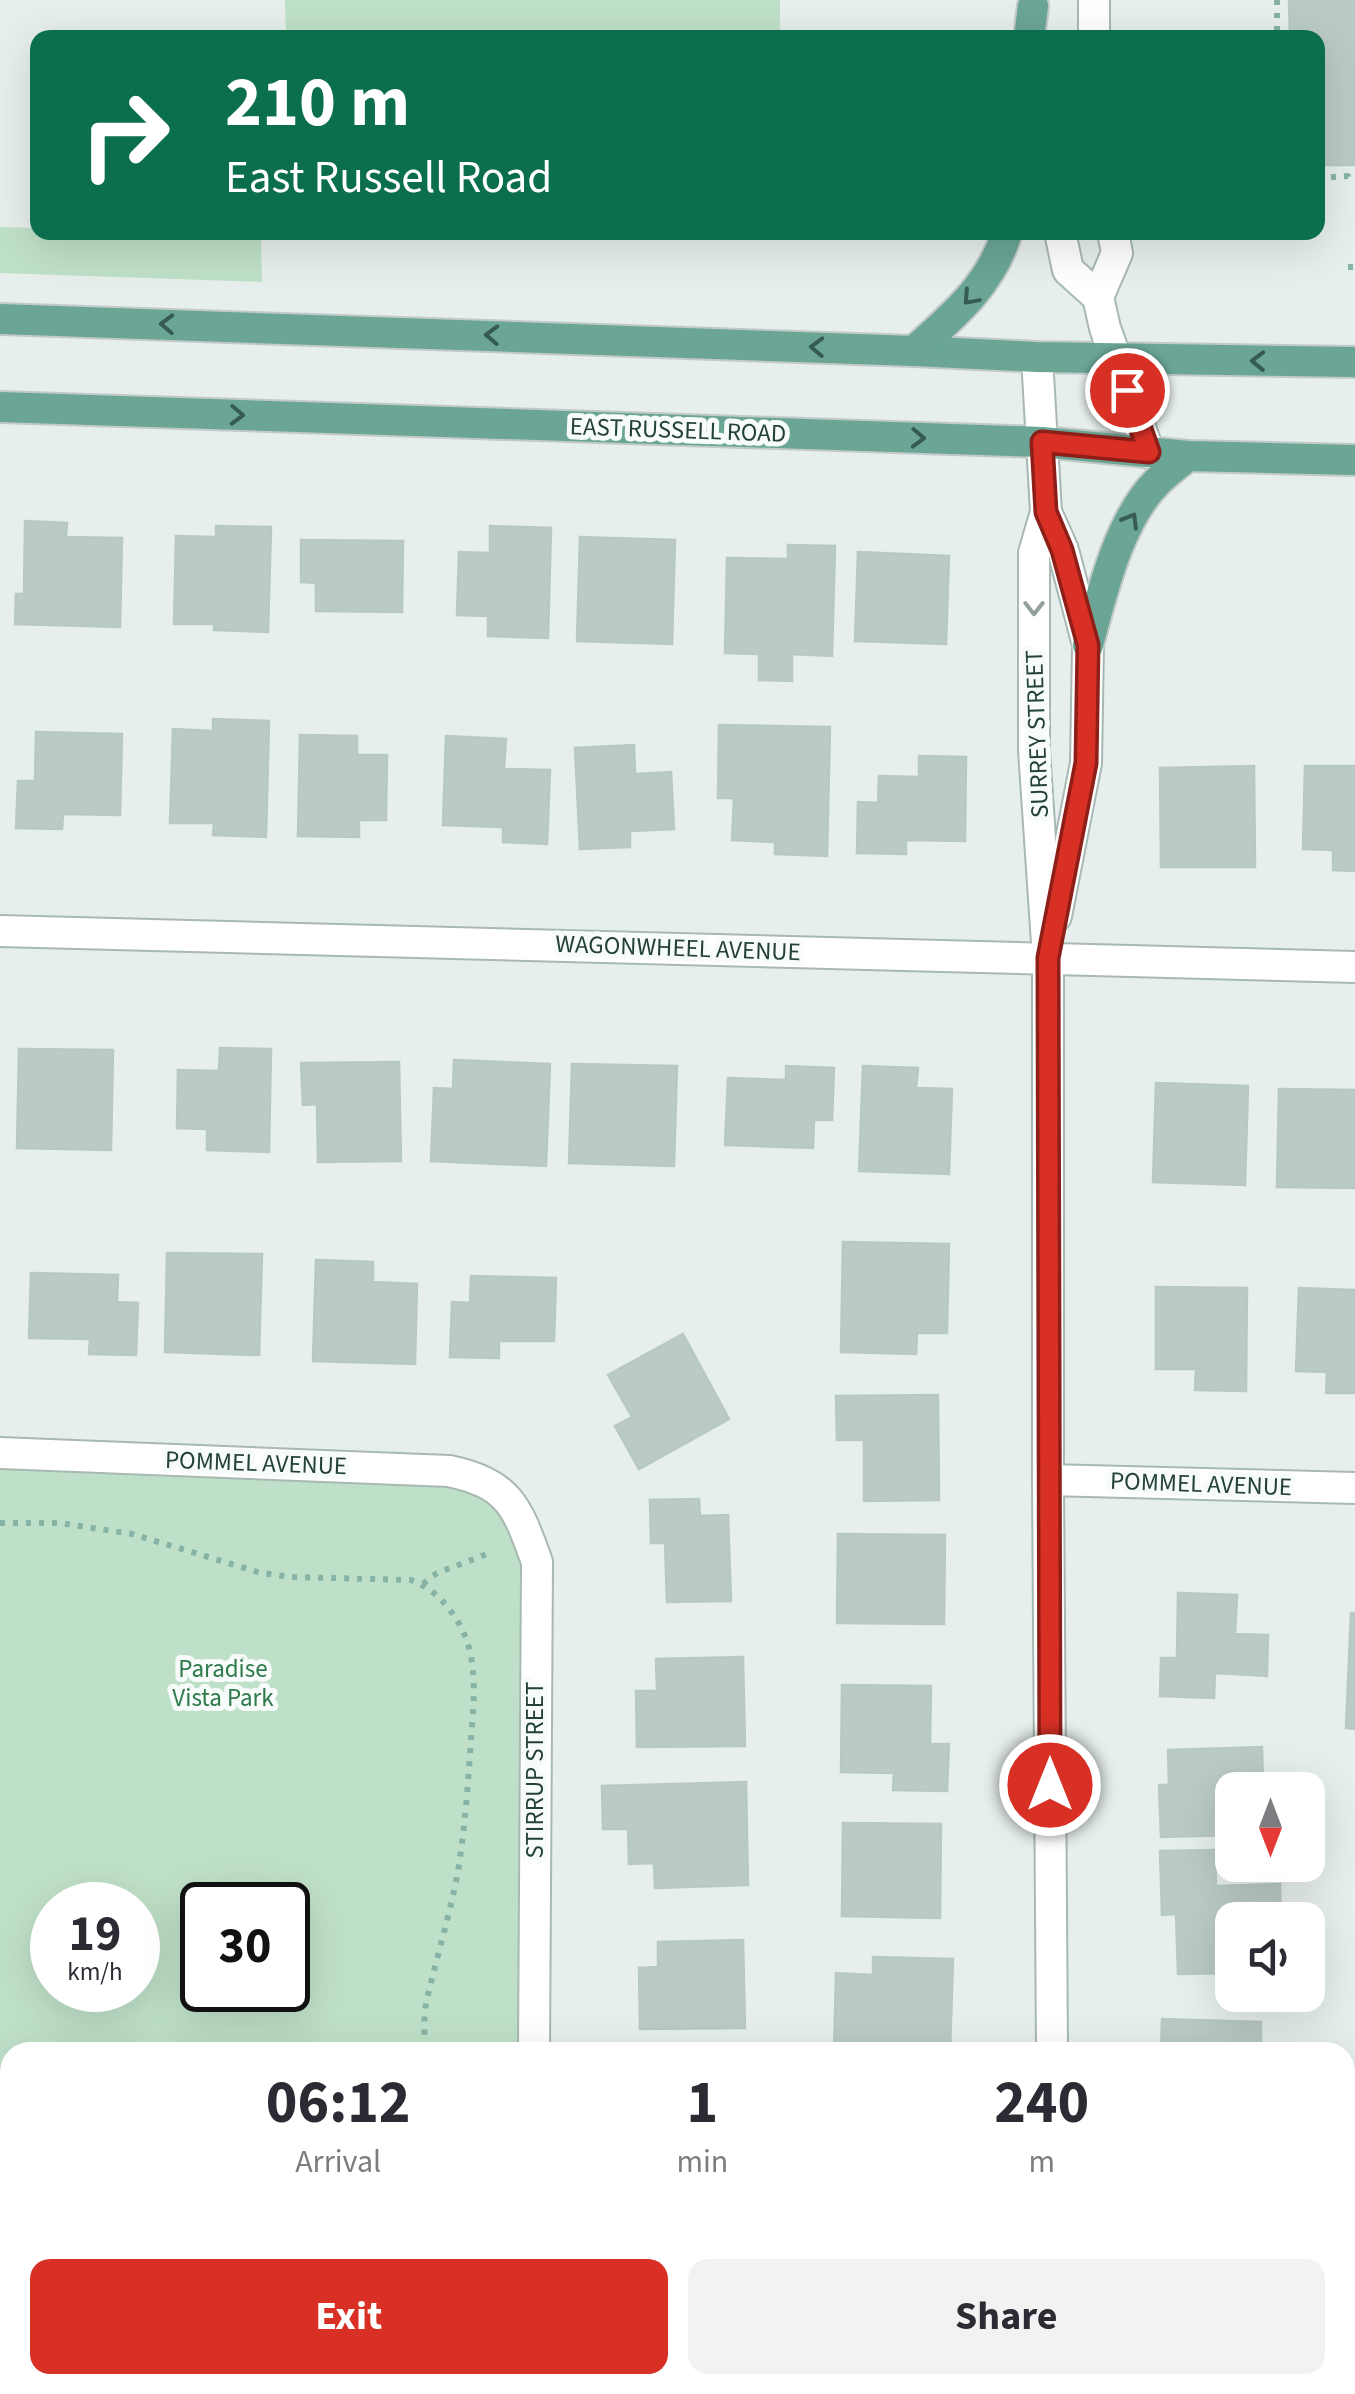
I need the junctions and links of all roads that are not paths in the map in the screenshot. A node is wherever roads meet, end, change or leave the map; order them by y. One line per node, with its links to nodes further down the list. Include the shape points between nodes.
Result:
1 (1094, 0): 4 (street)
2 (1034, 3): 3 (main road)
3 (1033, 30)
4 (1094, 30)
5 (1005, 240): 10 (main road, one-way to 10, via 977,292)
6 (1062, 240): 8 (street, via 1068,270)
7 (1115, 240): 8 (street, via 1117,253)
8 (1098, 297): 12 (street)
9 (0, 319): 10 (main road, one-way to 9)
10 (914, 351): 11 (main road)
11 (1037, 358): 12 (main road); 15 (street, SURREY STREET)
12 (1116, 359): 13 (main road, one-way to 12); 16 (street)
13 (1355, 362)
14 (0, 407): 15 (main road, EAST RUSSELL ROAD, one-way to 15)
15 (1042, 442): 16 (main road, EAST RUSSELL ROAD); 19 (street, SURREY STREET)
16 (1149, 452): 17 (main road, EAST RUSSELL ROAD)
17 (1188, 456): 18 (main road, EAST RUSSELL ROAD); 20 (main road, one-way to 17, via 1122,535 1156,482)
18 (1355, 460)
19 (1046, 512): 20 (street, SURREY STREET); 22 (street, SURREY STREET, one-way to 22, via 1034,553 1034,750)
20 (1088, 645): 22 (street, SURREY STREET, via 1086,763)
21 (0, 930): 22 (street, WAGONWHEEL AVENUE)
22 (1048, 958): 23 (street, WAGONWHEEL AVENUE); 25 (street, SURREY STREET)
23 (1355, 967)
24 (0, 1453): 27 (street, POMMEL AVENUE, via 449,1471 474,1476)
25 (1048, 1480): 26 (street, POMMEL AVENUE); 29 (street, SURREY STREET)
26 (1355, 1488)
27 (506, 1495): 28 (street, STIRRUP STREET, via 536,1562)
28 (534, 2042)
29 (1052, 2042)

